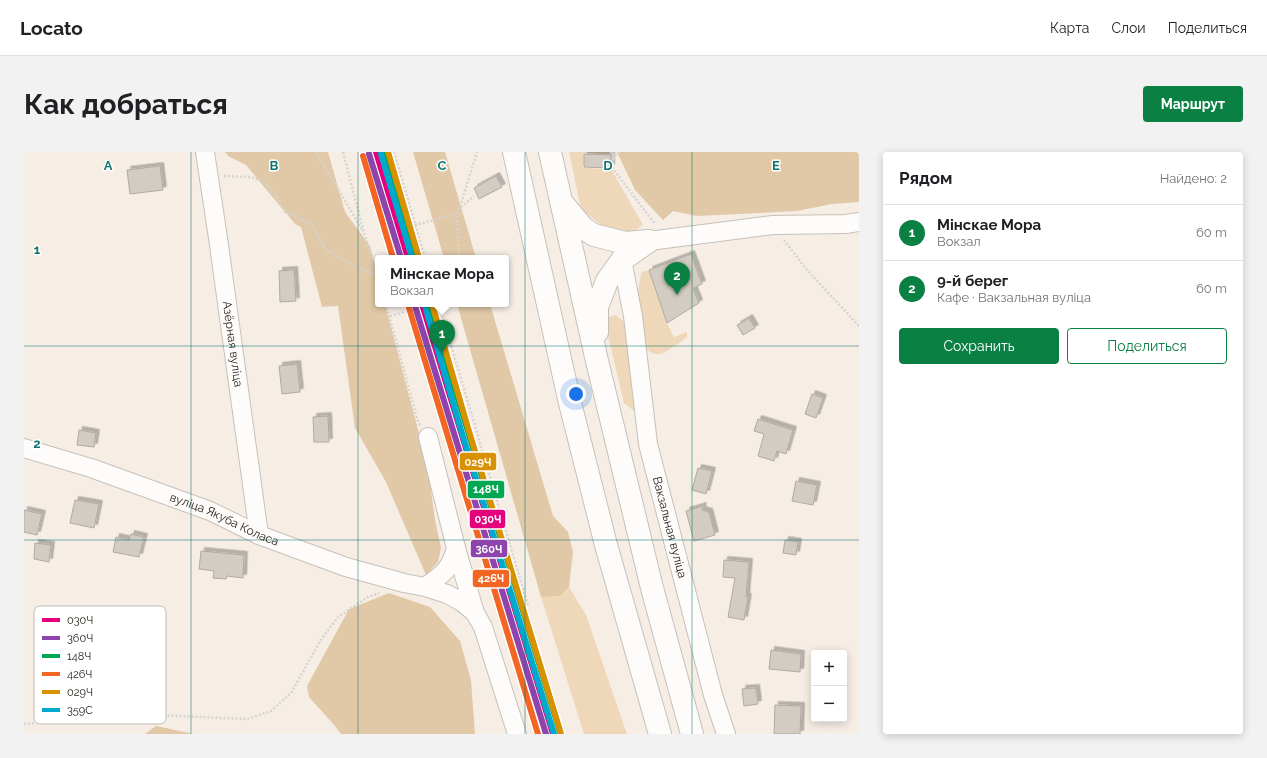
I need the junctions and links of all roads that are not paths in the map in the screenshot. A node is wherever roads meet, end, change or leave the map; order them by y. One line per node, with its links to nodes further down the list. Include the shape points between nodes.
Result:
1 (205, 152): 11 (street, Азёрная вуліца)
2 (514, 152): 16 (highway, via 569,399 606,545)
3 (550, 152): 4 (highway)
4 (562, 203): 6 (highway, via 583,228 594,235 625,243); 8 (highway)
5 (859, 222): 6 (street, via 773,225)
6 (658, 240): 7 (highway)
7 (622, 260): 8 (highway, via 607,281 598,307); 18 (street, Вакзальная вуліца, via 633,316 648,444 713,695)
8 (597, 361): 17 (highway, via 652,588)
9 (428, 437): 12 (street)
10 (24, 448): 11 (street, вуліца Якуба Коласа, via 91,468 210,511)
11 (259, 535): 13 (street, вуліца Якуба Коласа, via 346,567)
12 (456, 548): 13 (street, via 452,562 444,573); 14 (street)
13 (425, 587): 14 (street, вуліца Якуба Коласа, via 462,602)
14 (475, 613): 15 (street, via 483,628)
15 (517, 734)
16 (660, 734)
17 (692, 734)
18 (726, 734)

